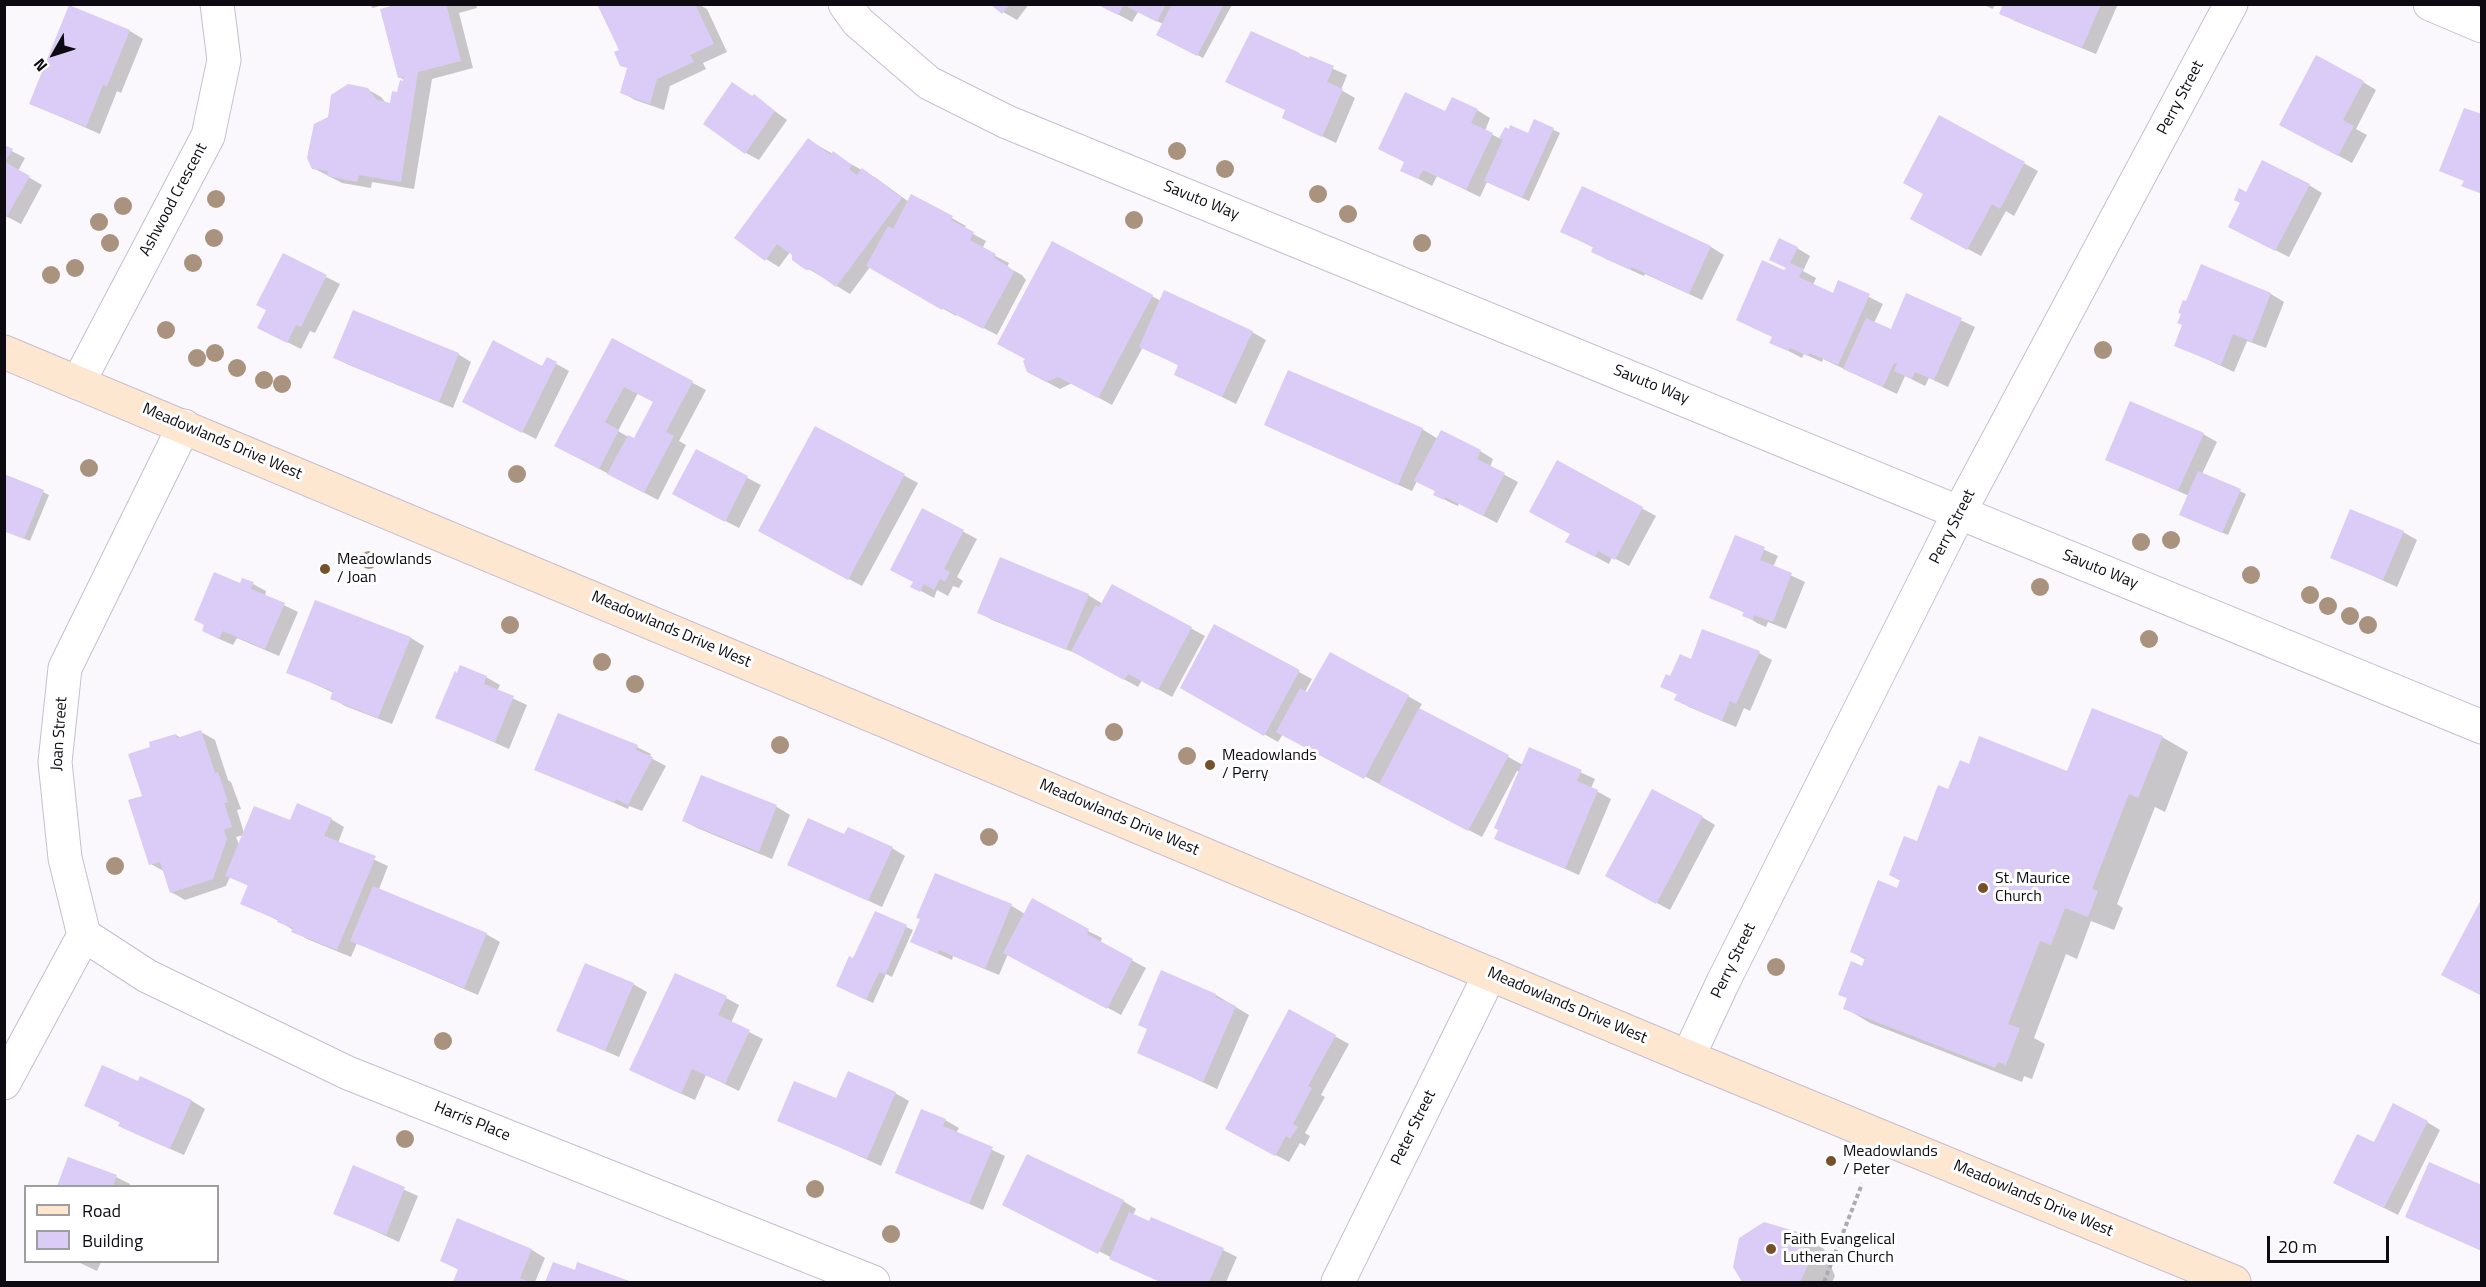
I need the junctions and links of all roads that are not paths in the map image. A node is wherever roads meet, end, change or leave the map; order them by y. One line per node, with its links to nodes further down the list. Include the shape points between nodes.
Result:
1 (217, 4): 7 (street, Ashwood Crescent, via 224,60 208,136)
2 (845, 4): 9 (street, Savuto Way, via 858,22 929,82 1007,122)
3 (2231, 4): 9 (street, Perry Street)
4 (2430, 4): 5 (street)
5 (2481, 26)
6 (4, 352): 7 (main road, Meadowlands Drive West)
7 (78, 383): 8 (main road, Meadowlands Drive West)
8 (184, 426): 11 (street, Joan Street, via 65,668 55,762 65,858); 12 (main road, Meadowlands Drive West)
9 (1960, 512): 10 (street, Savuto Way); 13 (street, Perry Street)
10 (2481, 727)
11 (84, 935): 14 (street); 15 (street, Harris Place, via 147,976 348,1073)
12 (1490, 974): 13 (main road, Meadowlands Drive West); 16 (street, Peter Street)
13 (1688, 1057): 17 (main road, Meadowlands Drive West)
14 (4, 1083)
15 (873, 1282)
16 (1338, 1282)
17 (2234, 1282)

